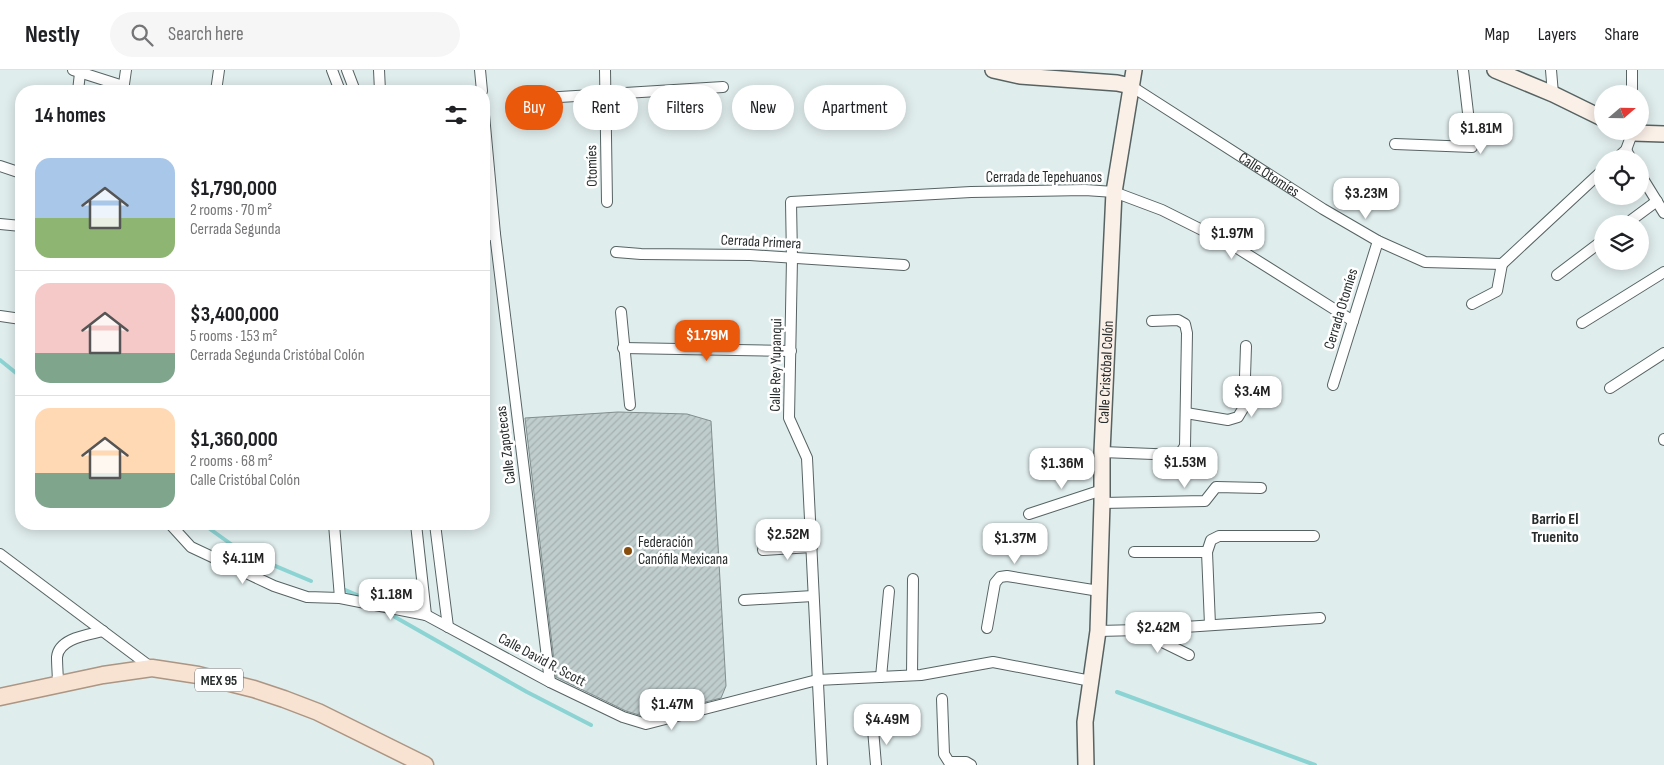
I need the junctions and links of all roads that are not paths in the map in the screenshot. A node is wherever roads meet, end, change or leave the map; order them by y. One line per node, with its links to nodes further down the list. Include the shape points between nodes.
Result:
1 (126, 70): 17 (street)
2 (219, 70): 18 (street)
3 (332, 70): 19 (street)
4 (347, 70): 20 (street)
5 (379, 70): 21 (street)
6 (480, 70): 22 (street)
7 (604, 70): 23 (street, Otomíes)
8 (992, 70): 25 (street, Calle Otomíes, via 1020,76)
9 (1134, 70): 25 (street, Calle Cristóbal Colón)
10 (1463, 70): 33 (street, via 1472,147)
11 (1495, 70): 28 (street)
12 (1552, 70): 28 (street)
13 (1632, 70): 24 (street)
14 (76, 71): 15 (street); 16 (street)
15 (77, 85)
16 (115, 85)
17 (124, 85)
18 (217, 85)
19 (338, 85)
20 (353, 85)
21 (380, 85)
22 (481, 85)
23 (605, 85)
24 (1632, 85)
25 (1132, 86): 39 (street, Calle Cristóbal Colón); 49 (street, Calle Otomíes)
26 (723, 87): 27 (street)
27 (638, 92)
28 (1553, 94): 29 (street)
29 (1594, 114)
30 (606, 130): 41 (street, Otomíes)
31 (1649, 133): 32 (street)
32 (1664, 134)
33 (1395, 144)
34 (0, 166): 35 (street)
35 (15, 171)
36 (1594, 178): 53 (street)
37 (490, 180): 47 (street, Calle Zapotecas)
38 (1649, 188): 40 (street)
39 (1114, 192): 42 (street, Cerrada de Tepehuanos, via 971,192); 62 (street, Cerrada de Tepehuanos, via 1162,210 1234,246); 72 (street, Calle Cristóbal Colón)
40 (1657, 201): 43 (street); 44 (street)
41 (607, 202)
42 (791, 202): 52 (street, Calle Rey Yupanqui)
43 (1664, 213)
44 (1638, 215)
45 (0, 224): 46 (street)
46 (15, 225)
47 (495, 234): 48 (street); 108 (street, Calle Zapotecas)
48 (490, 235)
49 (1378, 241): 53 (street, Calle Otomíes, via 1425,262); 62 (street, Cerrada Otomíes)
50 (1594, 247): 56 (street)
51 (616, 252): 52 (street, Cerrada Primera)
52 (792, 258): 54 (street, Cerrada Primera); 66 (street, Calle Rey Yupanqui)
53 (1502, 264): 57 (street, via 1497,291)
54 (904, 265)
55 (1664, 272): 63 (street)
56 (1557, 275)
57 (1472, 304)
58 (621, 312): 65 (street)
59 (0, 316): 60 (street)
60 (15, 319)
61 (1152, 321): 71 (street, via 1178,320 1185,324)
62 (1353, 321): 68 (street, Cerrada Otomíes)
63 (1582, 323)
64 (1246, 346): 71 (street, via 1244,407 1238,416 1228,420)
65 (623, 348): 66 (street); 70 (street)
66 (791, 351): 81 (street, Calle Rey Yupanqui, via 789,418 807,458)
67 (1664, 353): 69 (street)
68 (1333, 385)
69 (1610, 388)
70 (630, 405)
71 (1186, 413): 72 (street, via 1185,446 1179,455)
72 (1102, 452): 74 (street, Calle Cristóbal Colón)
73 (1261, 488): 74 (street, via 1216,487 1205,501)
74 (1102, 497): 75 (street); 90 (street, Calle Cristóbal Colón)
75 (1029, 514)
76 (175, 530): 92 (street, Calle David R. Scott, via 191,547 274,586 307,597)
77 (334, 530): 92 (street)
78 (417, 530): 84 (street)
79 (435, 530): 83 (street)
80 (1314, 536): 86 (street, via 1219,536 1211,540)
81 (812, 547): 82 (street); 91 (street, Calle Rey Yupanqui)
82 (763, 550)
83 (438, 551): 84 (street); 97 (street)
84 (419, 552): 94 (street)
85 (1134, 552): 86 (street)
86 (1207, 552): 96 (street)
87 (0, 554): 100 (street)
88 (913, 579): 104 (street)
89 (889, 591): 105 (street)
90 (1099, 591): 98 (street, via 1000,577 995,583); 101 (street, Calle Cristóbal Colón)
91 (813, 596): 93 (street); 106 (street, Calle Rey Yupanqui)
92 (340, 598): 94 (street, Calle David R. Scott)
93 (744, 600)
94 (426, 615): 97 (street, Calle David R. Scott)
95 (1320, 618): 96 (street)
96 (1210, 626): 99 (street)
97 (448, 627): 108 (street, Calle David R. Scott)
98 (987, 628)
99 (1139, 630): 101 (street); 102 (street)
100 (102, 631): 103 (street); 109 (street, via 67,642 60,648 57,655)
101 (1098, 631): 107 (street, Calle Cristóbal Colón)
102 (1188, 656)
103 (152, 668): 109 (main road, MEX 95); 113 (main road, MEX 95, via 228,682 284,699 318,712)
104 (916, 675): 105 (street, Calle David R. Scott); 107 (street, Calle David R. Scott, via 993,662)
105 (882, 677): 106 (street, Calle David R. Scott)
106 (817, 680): 108 (street, Calle David R. Scott, via 646,724 623,717); 114 (street, Calle Rey Yupanqui)
107 (1091, 681): 117 (street, Calle Cristóbal Colón, via 1085,722)
108 (550, 682)
109 (58, 685): 110 (main road, MEX 95)
110 (0, 697)
111 (942, 699): 116 (street, via 944,754 949,762)
112 (873, 729): 115 (street)
113 (425, 765)
114 (822, 765)
115 (876, 765)
116 (971, 765)
117 (1086, 765)

